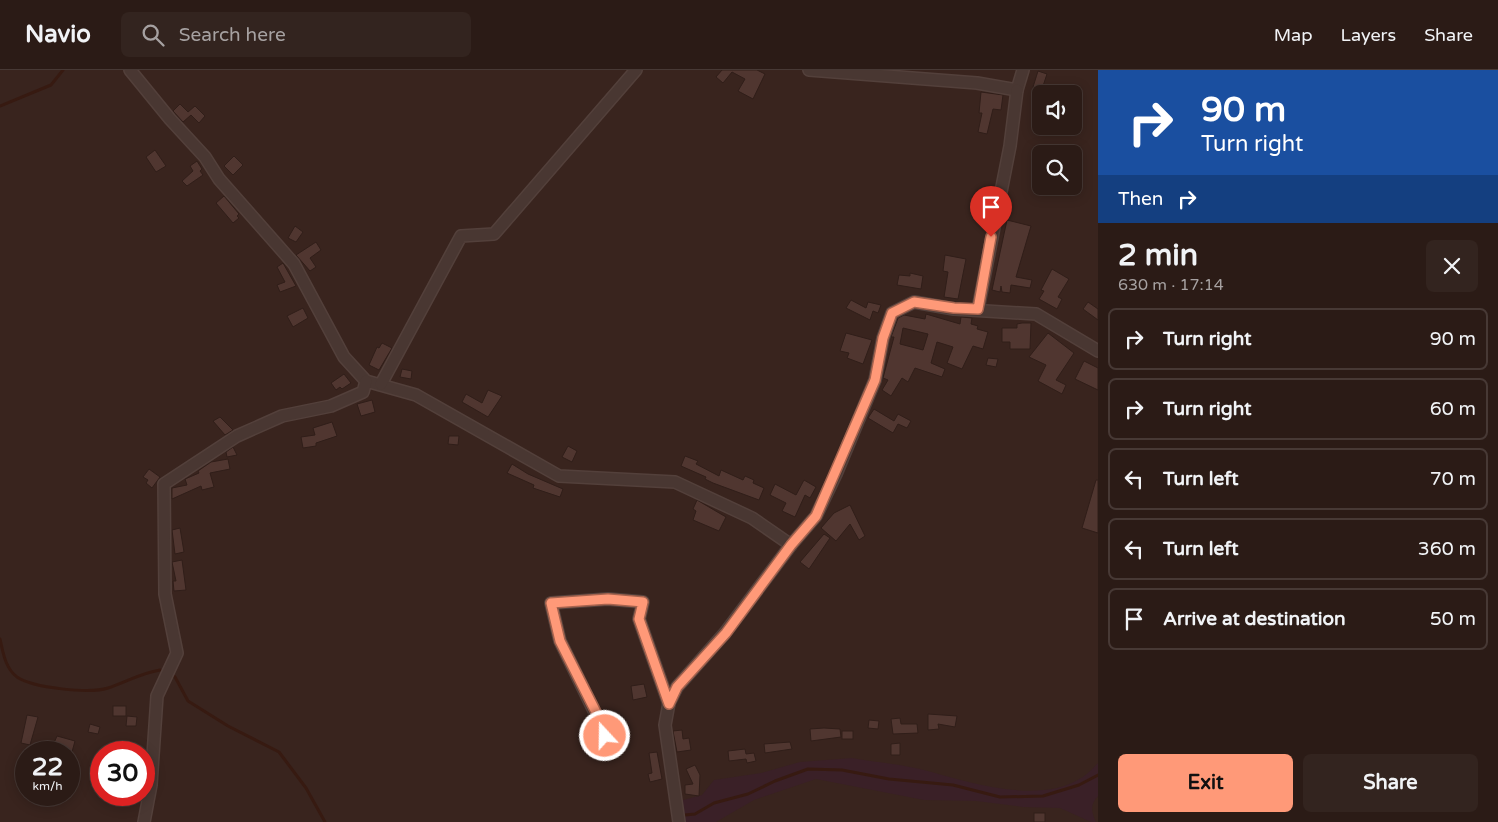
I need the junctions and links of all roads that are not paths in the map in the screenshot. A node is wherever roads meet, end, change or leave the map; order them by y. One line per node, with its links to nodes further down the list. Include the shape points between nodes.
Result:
1 (130, 70): 8 (street, via 294,264 344,357)
2 (636, 70): 9 (street, via 494,234 461,236)
3 (809, 70): 5 (street, via 977,83)
4 (1023, 70): 5 (street)
5 (1017, 90): 6 (street, via 1010,146)
6 (978, 309): 7 (street, via 1036,314); 10 (street, via 914,302 892,313 883,338 875,380 836,474 816,516)
7 (1098, 351)
8 (366, 381): 9 (street); 13 (street, via 363,392 331,406 282,416 237,436 164,484 165,594 177,653 157,696 151,785)
9 (381, 384): 10 (street, via 416,395 559,476 675,482 752,518)
10 (791, 545): 11 (street, via 726,633 677,687)
11 (669, 704): 12 (street, via 639,619 643,602 608,599 551,603 560,641 602,724); 14 (street, via 665,725)
12 (608, 748)
13 (144, 822)
14 (679, 822)

